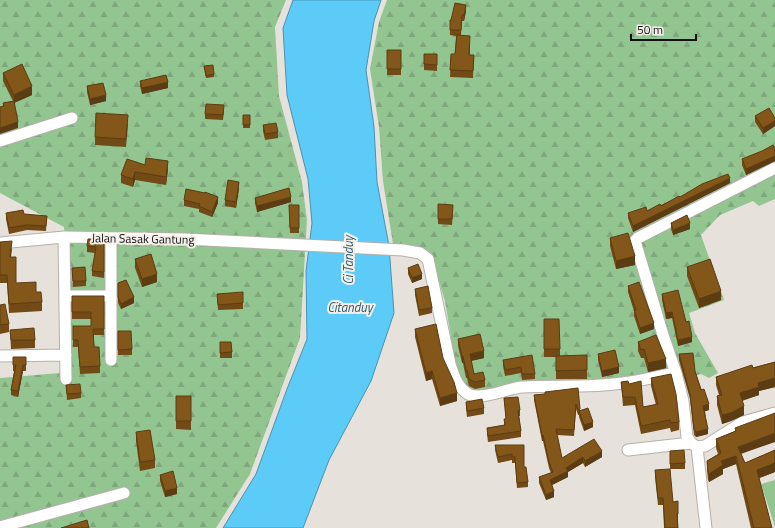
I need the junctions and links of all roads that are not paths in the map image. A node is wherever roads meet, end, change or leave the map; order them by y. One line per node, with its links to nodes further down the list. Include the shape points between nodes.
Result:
1 (72, 118): 2 (street)
2 (0, 141)
3 (775, 168): 12 (street, via 636,239 635,244 662,335)
4 (64, 237): 5 (street, Jalan Sasak Gantung); 6 (street, Jalan Sasak Gantung); 7 (street)
5 (111, 238): 8 (street); 12 (street, Jalan Sasak Gantung, via 184,239 420,253 428,259 450,364 459,386 469,394 480,396 521,387 623,383)
6 (0, 243)
7 (65, 296): 8 (street); 9 (street)
8 (110, 296): 11 (street)
9 (66, 355): 10 (street); 13 (street)
10 (0, 356)
11 (111, 360)
12 (676, 373): 15 (street, via 683,401 687,437)
13 (66, 379)
14 (775, 413): 15 (street, via 743,422 705,446)
15 (694, 445): 16 (street); 19 (street)
16 (628, 450)
17 (124, 493): 18 (street)
18 (0, 527)
19 (706, 528)

